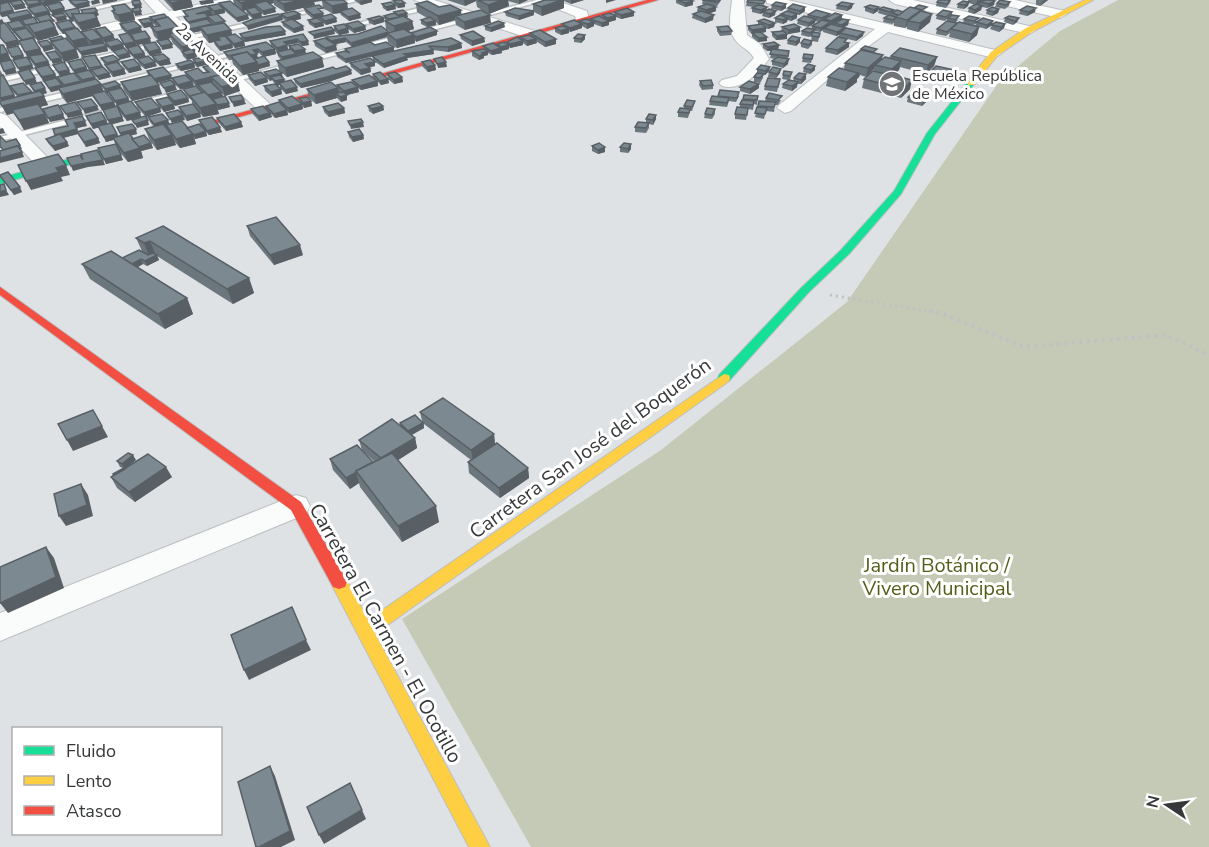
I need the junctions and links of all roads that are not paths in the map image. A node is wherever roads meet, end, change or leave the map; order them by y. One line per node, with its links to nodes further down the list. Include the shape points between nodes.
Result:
1 (36, 0): 15 (lane)
2 (135, 0): 20 (lane)
3 (150, 0): 17 (street, 2a Avenida)
4 (237, 0): 17 (street)
5 (358, 0): 25 (lane)
6 (420, 0): 14 (street)
7 (543, 0): 18 (lane); 19 (street, via 582,14)
8 (651, 0): 19 (street)
9 (772, 0): 21 (street)
10 (895, 0): 23 (street)
11 (998, 0): 16 (street)
12 (1090, 0): 16 (street, Carretera San José del Boquerón)
13 (734, 1): 32 (street, via 740,37 762,59 742,79)
14 (438, 6): 18 (street); 22 (lane)
15 (0, 7)
16 (1060, 14): 23 (street, Carretera San José del Boquerón)
17 (167, 15): 25 (street, 2a Avenida); 26 (street)
18 (476, 18): 24 (street); 30 (lane)
19 (582, 20): 24 (street)
20 (22, 24)
21 (885, 28): 28 (street); 34 (street)
22 (336, 30)
23 (1029, 30): 28 (street, Carretera San José del Boquerón)
24 (530, 34): 33 (street)
25 (191, 38): 29 (street, 2a Avenida); 31 (lane)
26 (0, 51)
27 (246, 51): 29 (lane)
28 (994, 54): 45 (street, Carretera San José del Boquerón, via 931,133 898,192 722,380)
29 (213, 58): 30 (street, 2a Avenida); 35 (lane)
30 (235, 78): 33 (street, 2a Avenida); 38 (lane)
31 (0, 80)
32 (727, 83)
33 (265, 108): 37 (street)
34 (785, 108)
35 (0, 110)
36 (0, 118): 38 (street)
37 (161, 136)
38 (8, 137): 40 (street, via 23,138)
39 (126, 146): 41 (street)
40 (44, 163)
41 (0, 181)
42 (0, 290): 43 (street, Carretera El Carmen - El Ocotillo)
43 (296, 506): 44 (street); 45 (street, Carretera El Carmen - El Ocotillo)
44 (0, 627)
45 (366, 631): 46 (street, Carretera El Carmen - El Ocotillo)
46 (480, 847)

